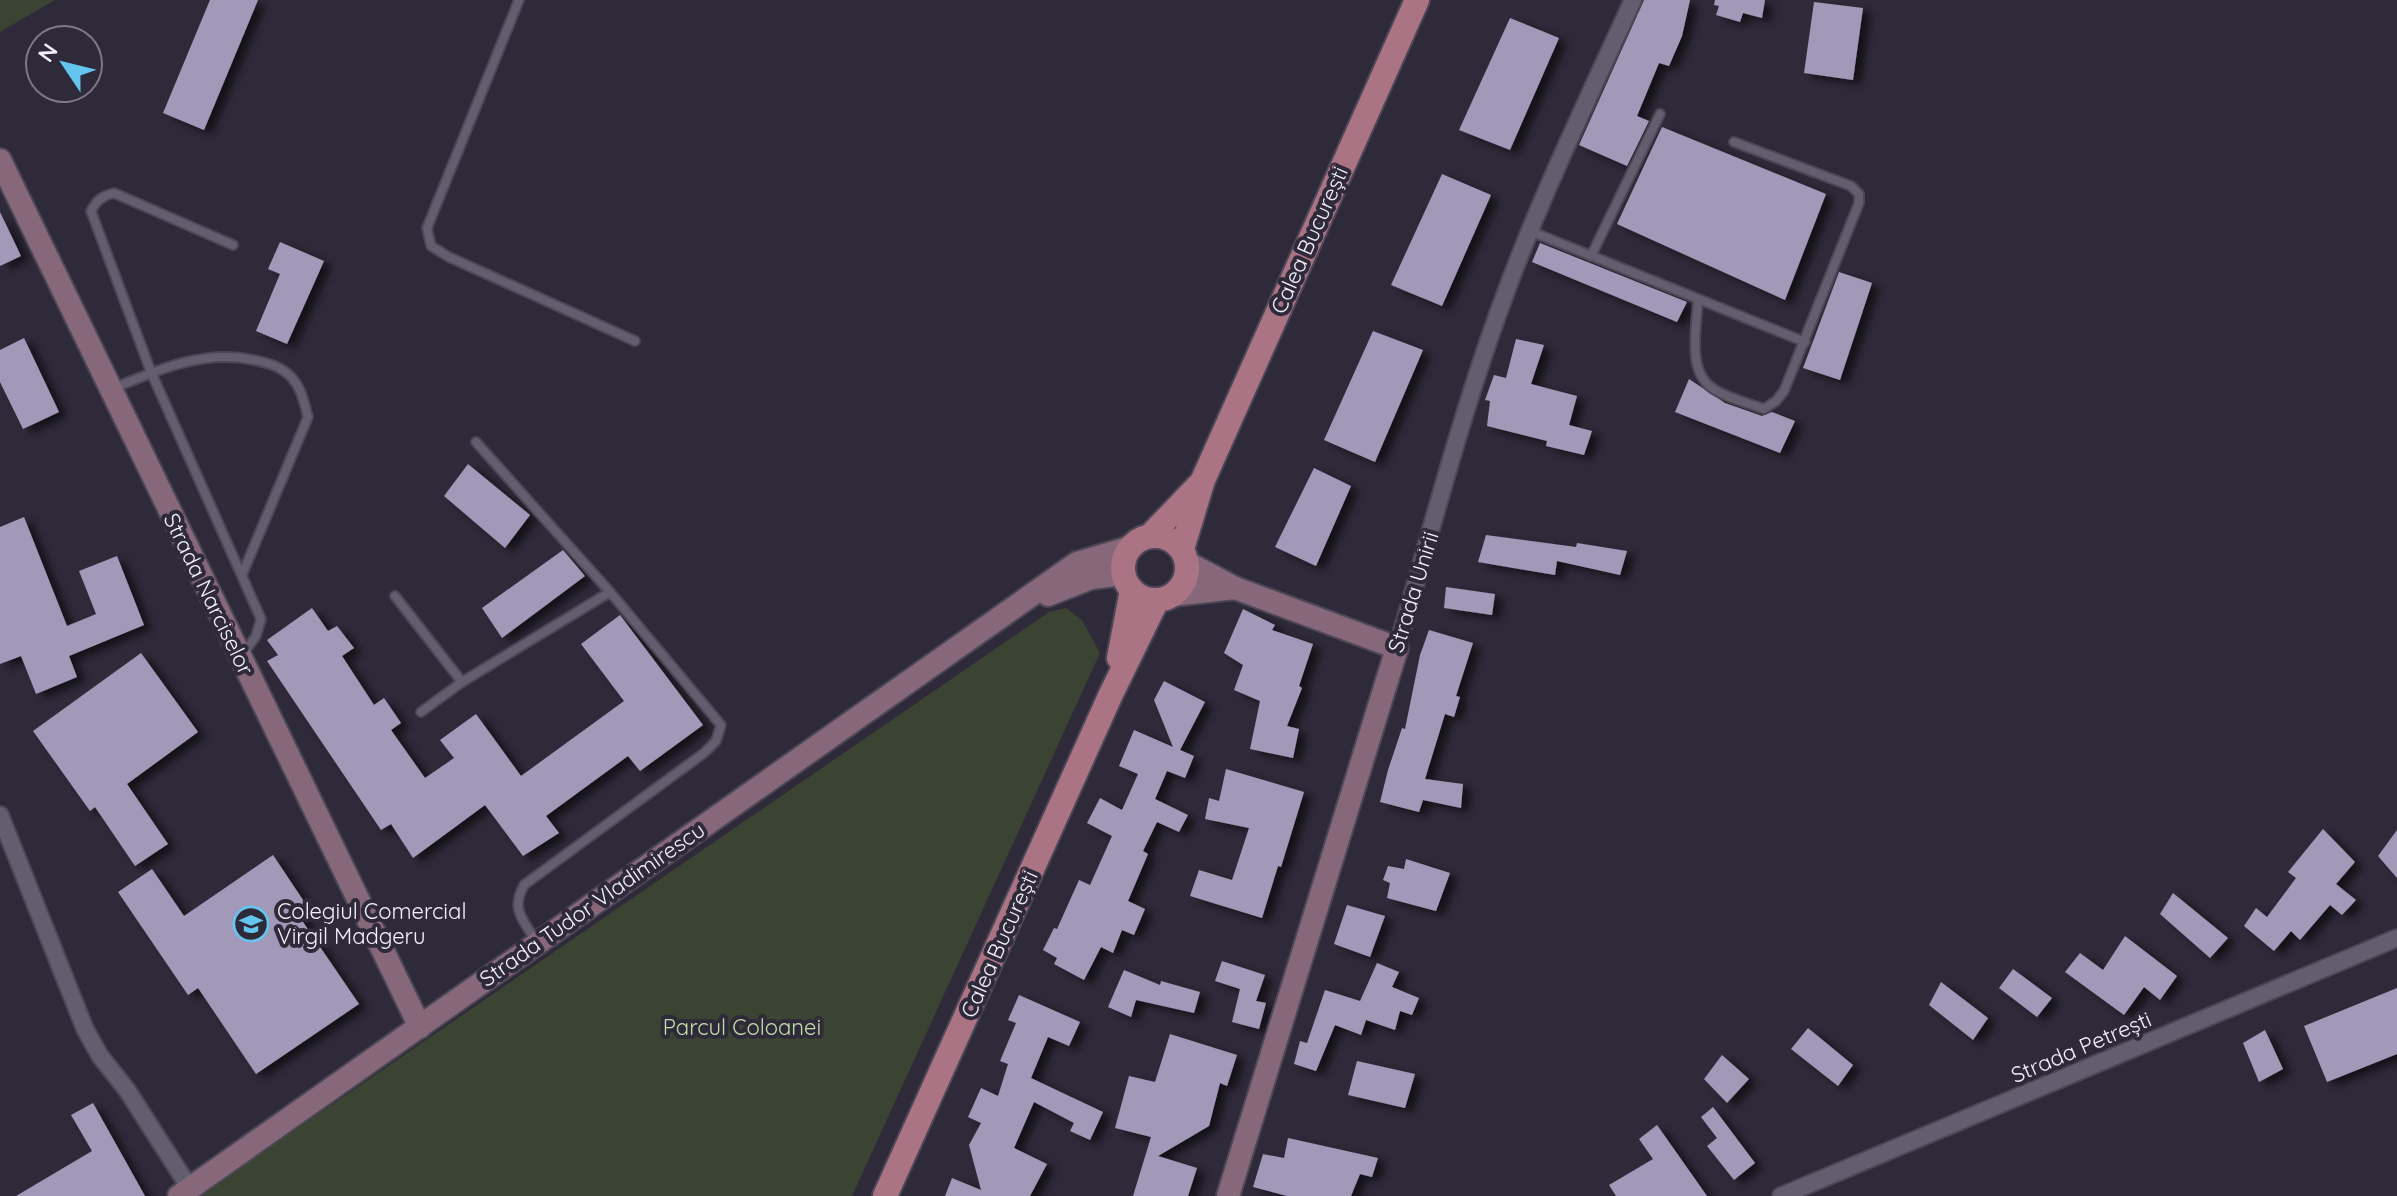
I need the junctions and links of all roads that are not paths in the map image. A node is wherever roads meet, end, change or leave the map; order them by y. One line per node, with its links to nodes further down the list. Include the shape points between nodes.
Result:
1 (519, 0): 11 (lane, via 427,228 431,246)
2 (1417, 0): 16 (main road, Calea București)
3 (1633, 0): 7 (street, Strada Unirii)
4 (1660, 114): 9 (lane)
5 (1734, 142): 12 (lane, via 1851,186 1859,194)
6 (0, 160): 14 (main road, Strada Narciselor)
7 (1529, 231): 9 (lane); 26 (street, Strada Unirii, via 1480,366)
8 (233, 245): 13 (lane, via 114,193 96,201 92,219)
9 (1591, 256): 10 (lane)
10 (1698, 299): 12 (lane); 12 (lane, via 1696,366 1714,390 1764,409 1784,391)
11 (635, 341)
12 (1805, 342)
13 (151, 372): 14 (lane); 19 (lane); 19 (lane, via 200,358 234,356 274,364 301,393 308,417)
14 (111, 390): 27 (main road, Strada Narciselor)
15 (476, 442): 22 (lane)
16 (1203, 480): 17 (main road, Calea București); 18 (main road, Calea București)
17 (1141, 541): 18 (main road, via 1163,536 1174,540); 20 (main road, Calea București, via 1126,555); 25 (main road, Strada Tudor Vladimirescu, via 1077,563)
18 (1185, 556): 21 (main road); 24 (main road, Calea București, via 1185,581)
19 (242, 575): 27 (lane, via 261,619)
20 (1128, 582): 24 (main road, via 1148,599); 25 (main road, Strada Tudor Vladimirescu, via 1079,581); 29 (main road, Calea București)
21 (1235, 588): 24 (main road); 26 (main road)
22 (610, 592): 28 (lane); 33 (lane, via 721,725 716,741 704,753 524,885 516,906)
23 (395, 596): 28 (lane)
24 (1165, 597): 29 (main road, Calea București)
25 (1007, 614): 33 (main road, Strada Tudor Vladimirescu)
26 (1397, 648): 37 (main road, Strada Unirii)
27 (240, 658): 34 (main road, Strada Narciselor)
28 (462, 682): 30 (lane)
29 (1113, 692): 36 (main road, Calea București)
30 (421, 712)
31 (0, 815): 35 (street, via 85,1029 127,1090)
32 (2397, 938): 38 (street, Strada Petrești)
33 (537, 944): 34 (main road, Strada Tudor Vladimirescu)
34 (420, 1027): 35 (main road, Strada Tudor Vladimirescu)
35 (184, 1191)
36 (885, 1196)
37 (1228, 1196)
38 (1781, 1196)

